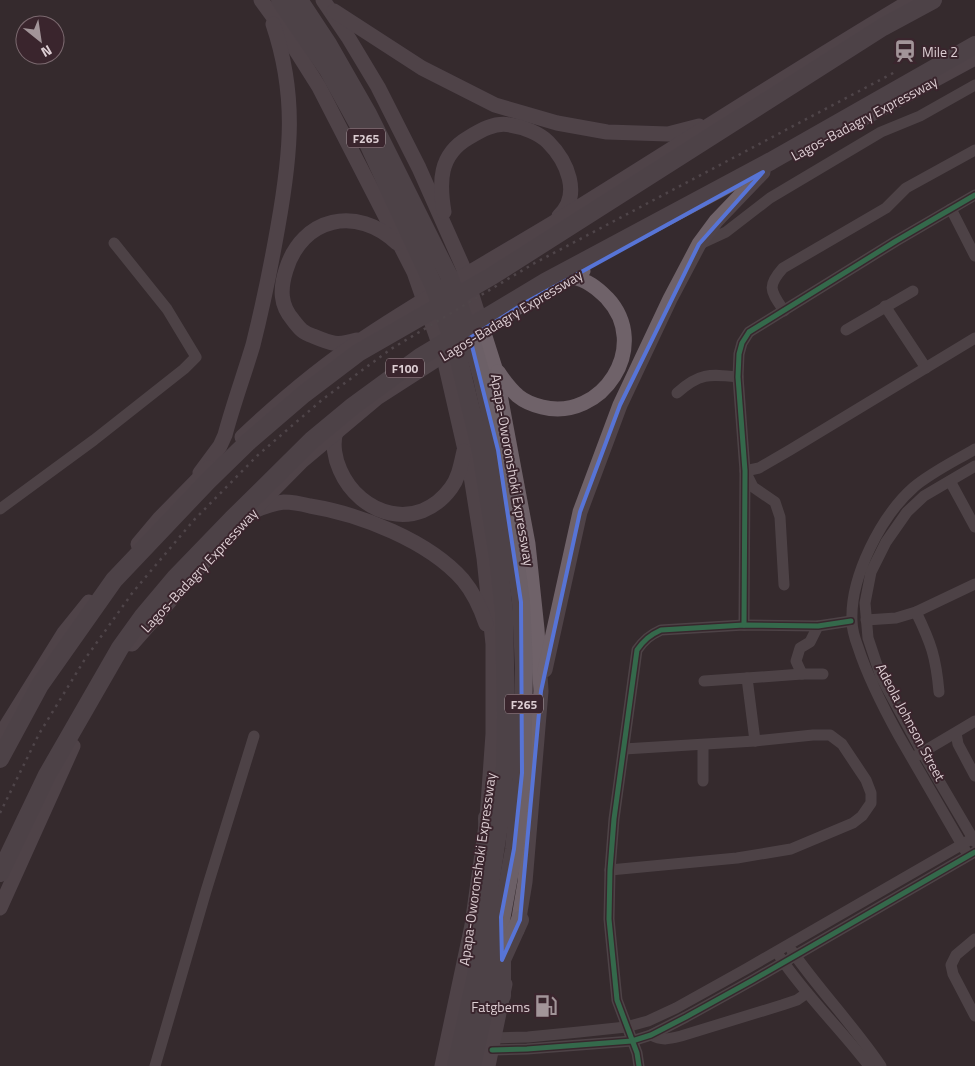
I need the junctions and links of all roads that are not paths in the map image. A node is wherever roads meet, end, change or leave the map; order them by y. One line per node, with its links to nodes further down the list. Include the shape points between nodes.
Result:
1 (261, 0): 19 (main road, Apapa-Oworonshoki Expressway, via 319,87); 41 (main road, via 273,23 285,65 290,124 285,187 265,294 225,435)
2 (280, 0): 23 (highway, Apapa-Oworonshoki Expressway / F265, via 328,70 365,136)
3 (299, 0): 21 (highway, Apapa-Oworonshoki Expressway / F265, via 328,44)
4 (912, 0): 10 (main road)
5 (934, 0): 68 (highway, F100, via 882,27 492,276 358,353 304,394 214,475 114,580 40,685)
6 (325, 4): 10 (main road, via 422,68 494,105 557,123 607,132 668,134); 16 (main road, Apapa-Oworonshoki Expressway, via 378,86)
7 (975, 46): 76 (highway, Lagos-Badagry Expressway / F100, via 546,282 420,357 312,440 175,578 143,616 120,648 47,775)
8 (975, 58): 12 (main road, Lagos-Badagry Expressway)
9 (975, 85): 18 (street, via 920,116 881,132 770,198 726,232)
10 (721, 118): 15 (main road)
11 (975, 150): 26 (street, via 906,188 886,208 783,268 771,288)
12 (763, 172): 18 (main road, via 716,221); 22 (main road, Lagos-Badagry Expressway)
13 (975, 195): 14 (street)
14 (951, 209): 20 (street); 26 (street)
15 (552, 223): 16 (main road, via 565,211 571,194 568,170 548,142 532,131 509,124 485,127 457,144 448,159 442,172 440,192); 28 (main road)
16 (448, 231): 21 (main road, Apapa-Oworonshoki Expressway)
17 (114, 243): 42 (street, via 167,308 196,357 94,440)
18 (699, 244): 57 (main road, via 620,405 580,512)
19 (402, 248): 23 (main road, Apapa-Oworonshoki Expressway); 28 (main road, via 375,227 360,221 339,221 305,236 290,256 281,294 287,313 303,332 332,344)
20 (975, 256)
21 (456, 272): 30 (highway, Apapa-Oworonshoki Expressway / F265)
22 (572, 277): 31 (main road, via 586,281 600,291 621,320 625,338 616,376 601,392 584,403 552,410 519,397); 35 (main road, Lagos-Badagry Expressway, via 523,304 377,398)
23 (428, 290): 30 (highway, Apapa-Oworonshoki Expressway / F265)
24 (913, 290): 25 (street)
25 (885, 306): 27 (street); 32 (street)
26 (784, 311): 33 (street, via 749,332 739,354)
27 (846, 330)
28 (363, 338): 41 (main road, via 263,417)
29 (975, 338): 32 (street)
30 (465, 347): 31 (main road, Apapa-Oworonshoki Expressway); 36 (main road, Apapa-Oworonshoki Expressway); 71 (highway, Apapa-Oworonshoki Expressway / F265, via 504,612 505,767); 79 (highway, Apapa-Oworonshoki Expressway / F265, via 498,450 522,602 522,773 514,849)
31 (495, 368): 57 (main road, Apapa-Oworonshoki Expressway, via 528,544)
32 (926, 368): 39 (street, via 759,468)
33 (738, 377): 34 (street, via 696,378); 39 (street)
34 (677, 393)
35 (336, 432): 36 (main road, via 336,462 344,481 366,504 394,514 410,514 441,499 459,473); 43 (main road, Lagos-Badagry Expressway)
36 (465, 448): 52 (main road, Apapa-Oworonshoki Expressway, via 484,558)
37 (975, 449): 49 (street, Adeola Johnson Street, via 915,487 897,505 860,568)
38 (975, 466): 40 (street, Adeola Johnson Street)
39 (744, 471): 46 (street, via 753,487 775,502 780,517); 50 (street)
40 (950, 481): 44 (street); 48 (street, Adeola Johnson Street, via 924,496 907,512 886,542 871,572)
41 (189, 488): 61 (main road, via 64,633)
42 (0, 510)
43 (253, 511): 52 (main road, via 284,502 328,509 420,545 464,581 477,603); 78 (main road, Lagos-Badagry Expressway, via 133,642 67,756)
44 (975, 527)
45 (975, 584): 47 (street)
46 (784, 585)
47 (916, 612): 48 (street, via 896,618); 58 (street, via 934,653)
48 (866, 620): 66 (street, Adeola Johnson Street, via 868,638 881,677)
49 (852, 621): 51 (street); 67 (street, Adeola Johnson Street, via 871,682)
50 (744, 625): 51 (street); 65 (street, via 661,630 643,641 637,650)
51 (818, 626): 53 (street, via 810,642 800,648 796,660)
52 (493, 644): 71 (main road, Apapa-Oworonshoki Expressway)
53 (802, 674): 54 (street); 55 (street)
54 (823, 674)
55 (747, 678): 56 (street); 63 (street)
56 (704, 681)
57 (541, 691): 80 (main road, Apapa-Oworonshoki Expressway)
58 (939, 692)
59 (975, 721): 60 (street)
60 (956, 733): 66 (street); 69 (street, via 958,744)
61 (0, 736)
62 (254, 736): 94 (street)
63 (755, 741): 64 (street); 75 (street, via 830,735 842,744 866,780 871,793 870,803 862,816 853,823 791,849 737,858)
64 (703, 745): 65 (street); 70 (street)
65 (624, 749): 75 (street)
66 (922, 752): 67 (street); 72 (street, Adeola Johnson Street)
67 (912, 758): 73 (street, Adeola Johnson Street)
68 (0, 759)
69 (975, 776)
70 (703, 781)
71 (493, 818): 77 (highway, Apapa-Oworonshoki Expressway / F265); 77 (highway)
72 (974, 839): 73 (street)
73 (962, 845): 74 (street, Adeola Johnson Street); 82 (street)
74 (972, 854): 84 (street)
75 (610, 870): 90 (street, via 609,919 617,1000)
76 (0, 873)
77 (485, 879): 95 (main road, Apapa-Oworonshoki Expressway); 96 (highway, Apapa-Oworonshoki Expressway / F265, via 476,976)
78 (0, 908)
79 (501, 917): 85 (highway); 88 (highway, Apapa-Oworonshoki Expressway / F265)
80 (520, 920): 85 (highway); 88 (main road, Apapa-Oworonshoki Expressway)
81 (975, 939): 89 (street, via 956,955 951,965)
82 (787, 945): 83 (street); 84 (street)
83 (776, 951): 86 (street); 90 (street, via 676,1008)
84 (795, 956): 86 (street); 101 (street)
85 (502, 960): 88 (highway)
86 (784, 962): 87 (street); 91 (street)
87 (807, 993): 91 (street, via 782,1005 667,1040); 100 (street)
88 (495, 994): 93 (main road, Apapa-Oworonshoki Expressway); 97 (highway, Apapa-Oworonshoki Expressway / F265)
89 (975, 1016)
90 (626, 1027): 92 (street); 93 (street, via 528,1037)
91 (651, 1035): 92 (street)
92 (632, 1041): 93 (street, via 527,1049); 99 (street)
93 (493, 1044): 98 (main road, Apapa-Oworonshoki Expressway)
94 (155, 1066)
95 (442, 1066)
96 (456, 1066)
97 (472, 1066)
98 (488, 1066)
99 (639, 1066)
100 (870, 1066)
101 (881, 1066)

